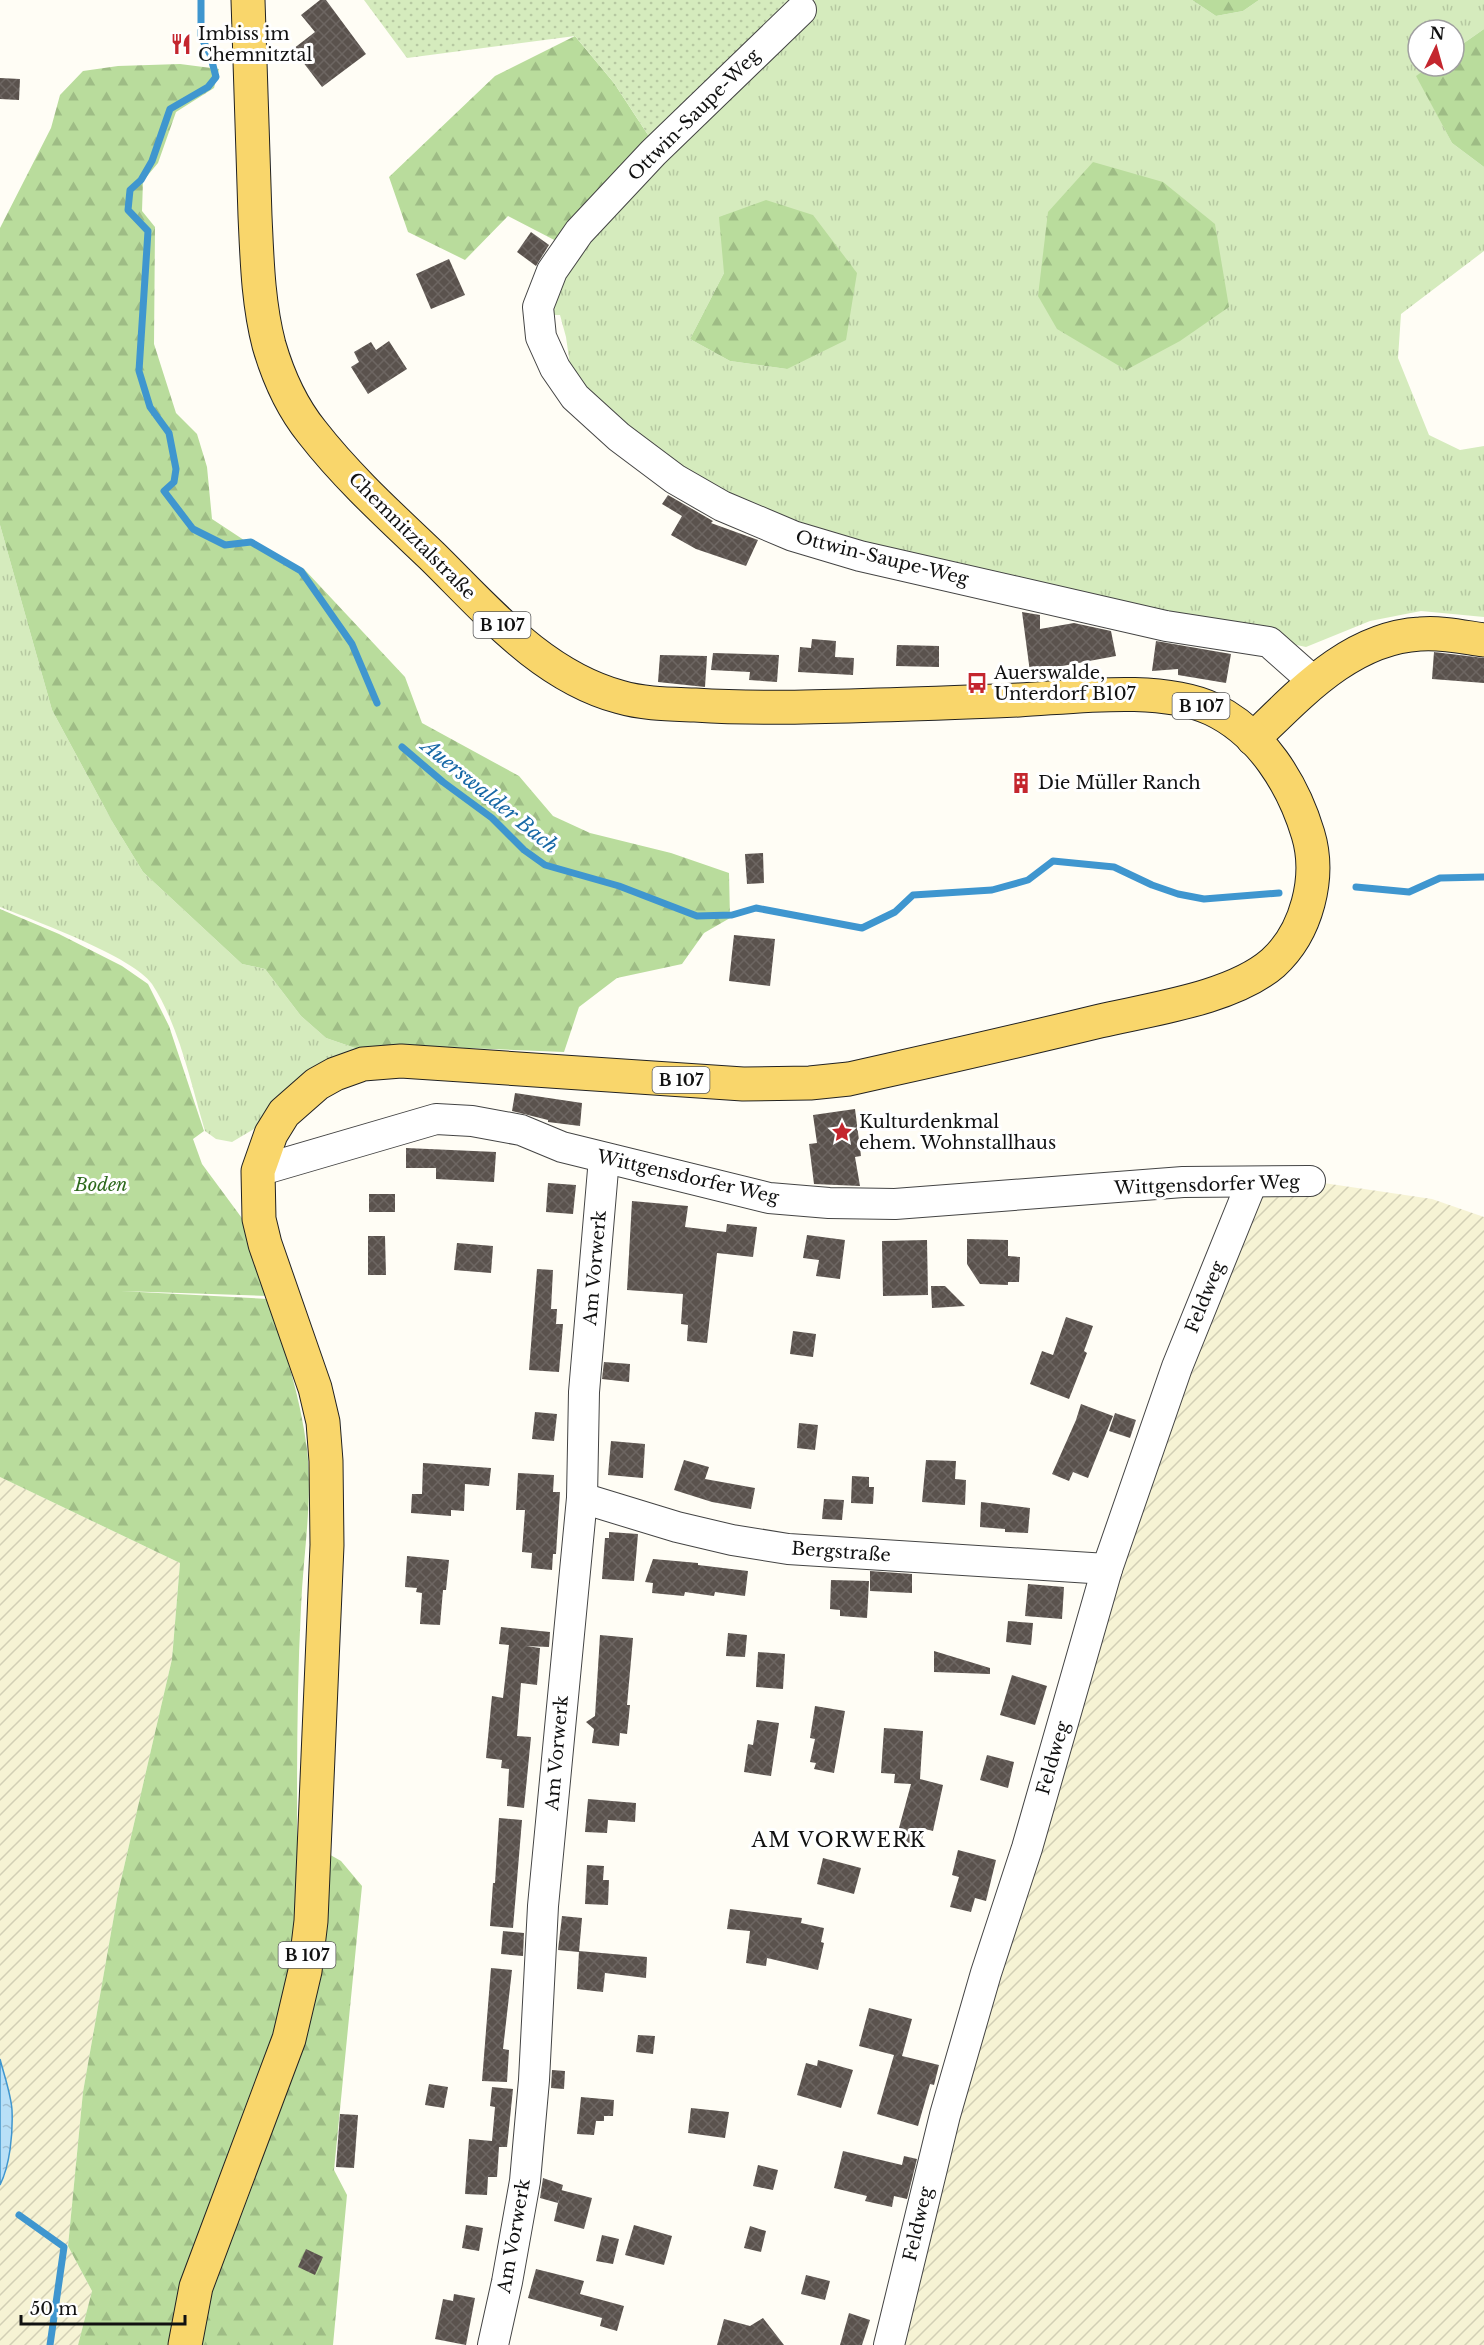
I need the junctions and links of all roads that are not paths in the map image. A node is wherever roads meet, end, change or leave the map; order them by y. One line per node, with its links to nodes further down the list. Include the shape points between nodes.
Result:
1 (248, 0): 5 (main road, Chemnitztalstraße / B 107, via 260,302 280,380 310,430 363,490 512,634 551,665 572,679 620,698 734,708 1080,695 1177,699 1210,708)
2 (801, 10): 4 (street, Ottwin-Saupe-Weg, via 653,153 579,232 552,271 538,307 542,337 555,368 575,397 675,480 722,506 793,536 860,556 1166,626 1269,642)
3 (1484, 640): 4 (main road, via 1437,633 1399,638 1363,648)
4 (1313, 681): 5 (main road)
5 (1253, 739): 7 (main road, B 107, via 1291,790 1311,841 1314,864 1307,905 1292,941 1273,963 1247,980 1191,1000 849,1079 810,1083 742,1084 401,1061 363,1064 335,1074 298,1098 271,1134)
6 (604, 1158): 7 (street, Wittgensdorfer Weg, via 562,1147 521,1130 436,1119); 9 (street, Wittgensdorfer Weg, via 769,1198 829,1203 895,1204 1183,1182); 10 (street, Am Vorwerk, via 584,1392)
7 (258, 1171): 12 (main road, B 107, via 259,1219 265,1244 323,1422 326,1556 314,1881 305,1971 289,2039 196,2287)
8 (1311, 1181): 9 (street, Wittgensdorfer Weg)
9 (1252, 1182): 11 (street, Feldweg, via 1177,1367)
10 (582, 1498): 11 (street, Bergstraße, via 677,1527 788,1549); 13 (street, Am Vorwerk, via 543,1906 525,2181)
11 (1107, 1569): 14 (street, Feldweg, via 945,2115)
12 (185, 2345)
13 (494, 2345)
14 (889, 2345)

